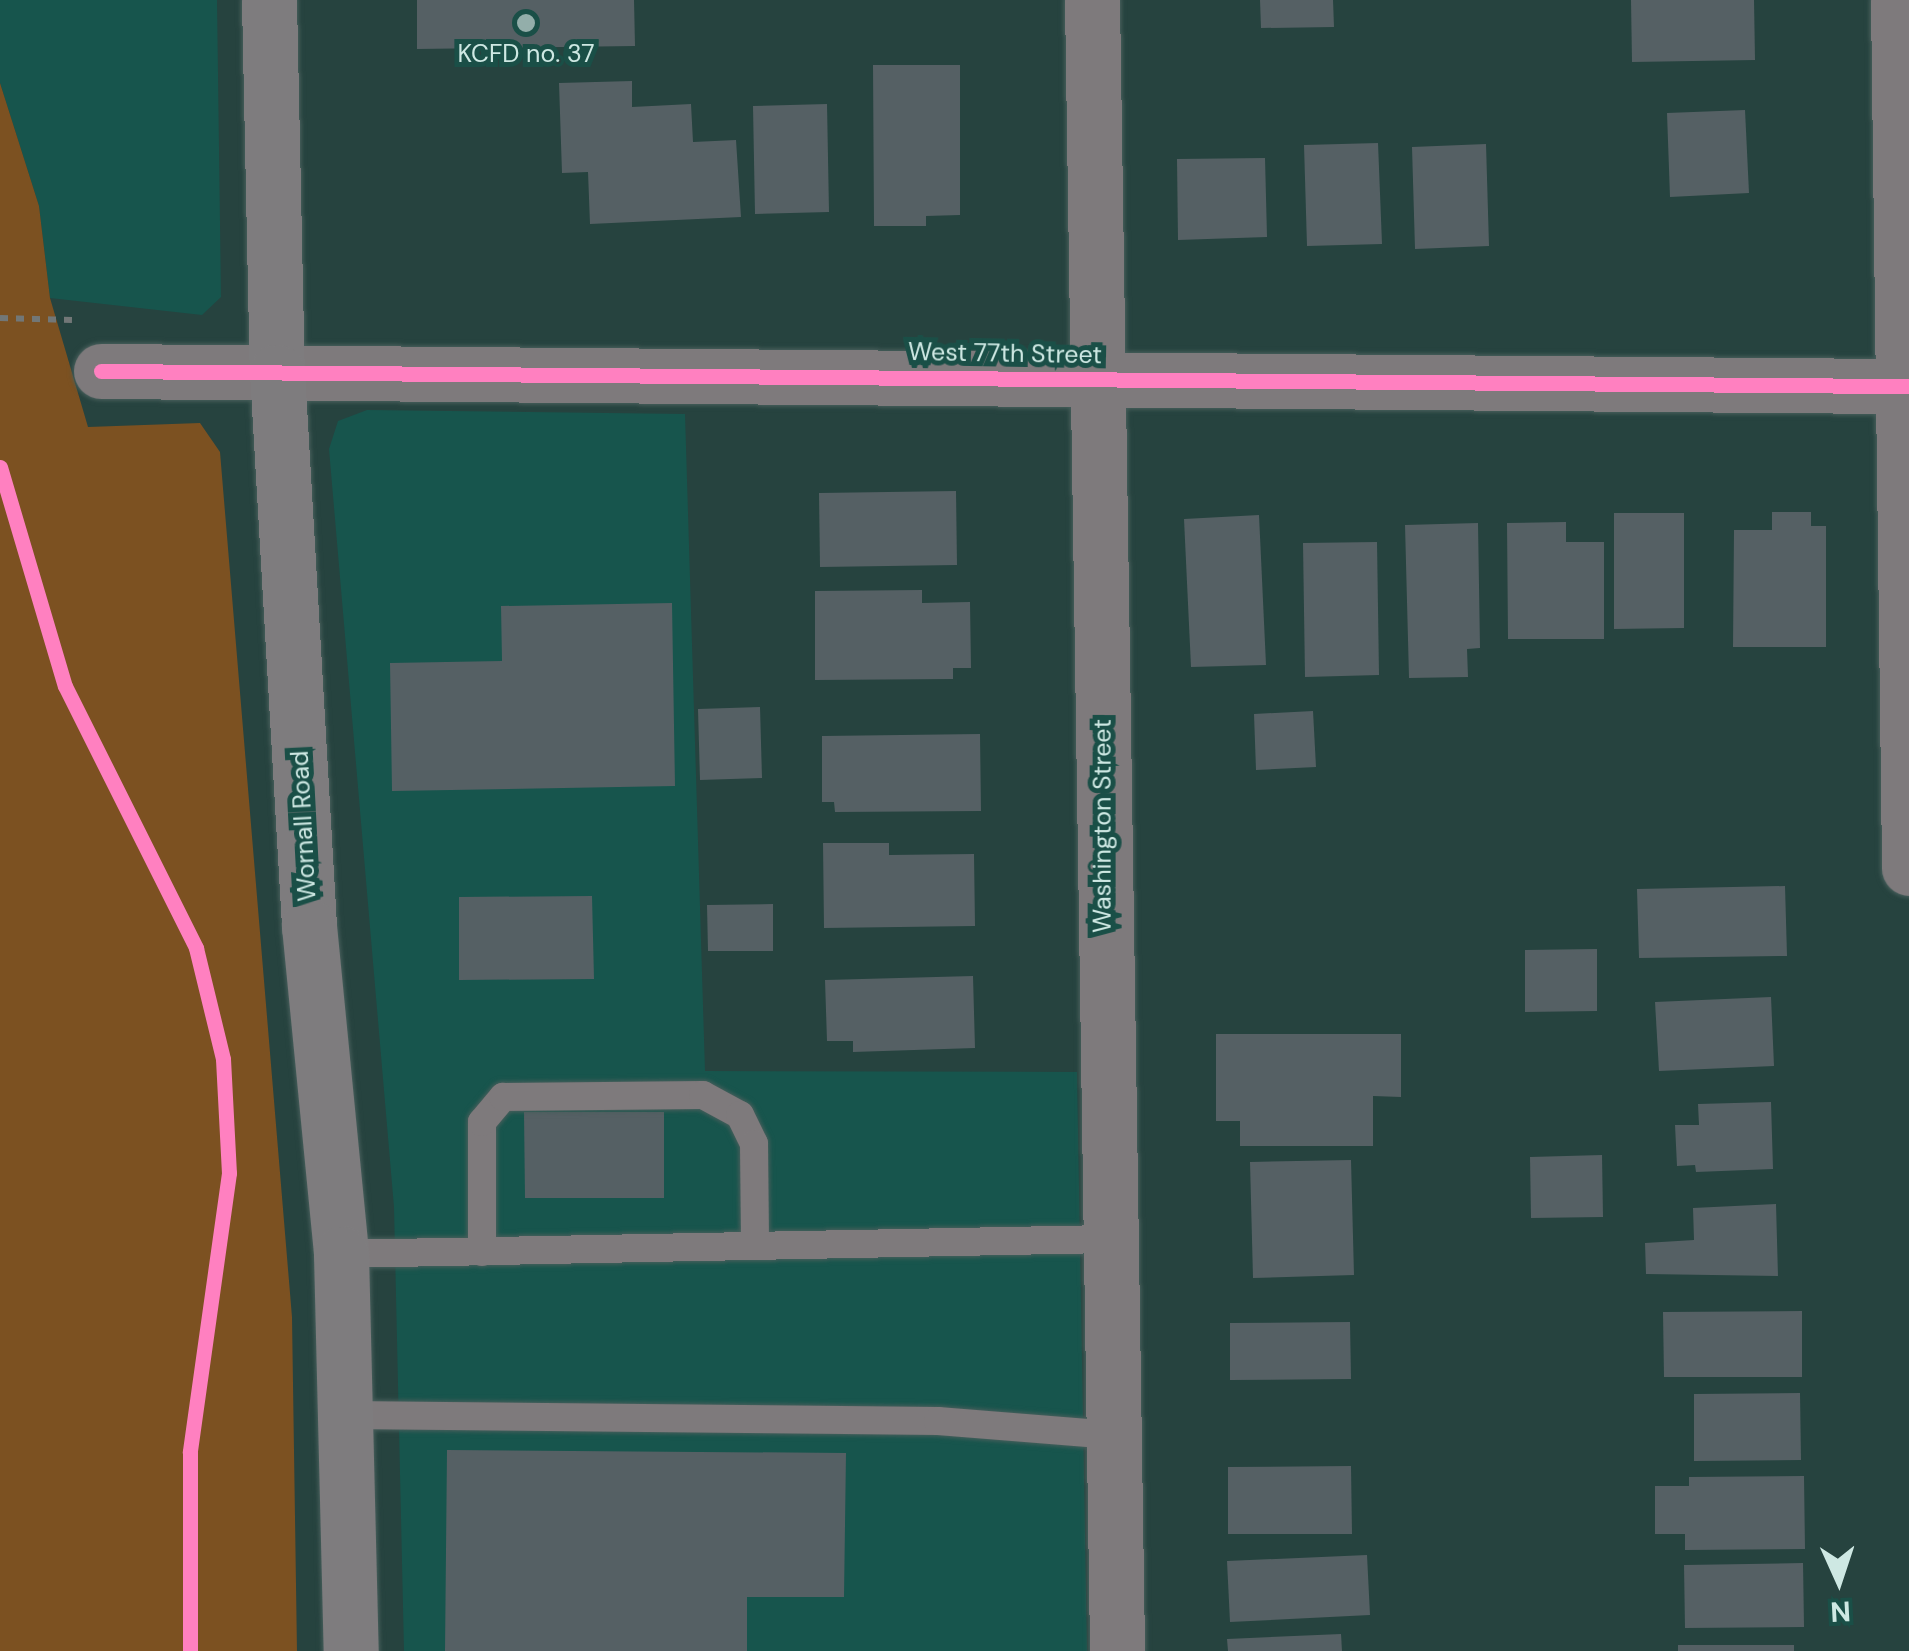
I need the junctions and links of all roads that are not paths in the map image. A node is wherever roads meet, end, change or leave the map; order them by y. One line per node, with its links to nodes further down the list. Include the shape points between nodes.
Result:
1 (270, 0): 5 (main road, Wornall Road)
2 (1092, 0): 6 (street, Washington Street)
3 (1898, 0): 7 (street)
4 (101, 371): 5 (street, West 77th Street)
5 (277, 372): 6 (street, West 77th Street); 12 (main road, Wornall Road, via 310,926)
6 (1099, 380): 7 (street, West 77th Street); 9 (street, Washington Street)
7 (1905, 386): 8 (street)
8 (1909, 868)
9 (1106, 1238): 10 (lane); 14 (street, Washington Street)
10 (755, 1242): 11 (lane); 11 (lane, via 754,1144 740,1115 703,1095 503,1098 482,1122)
11 (482, 1252): 12 (lane)
12 (341, 1254): 13 (main road, Wornall Road)
13 (347, 1415): 14 (lane, via 938,1421); 15 (main road, Wornall Road)
14 (1112, 1435): 16 (street, Washington Street)
15 (351, 1651)
16 (1117, 1651)

